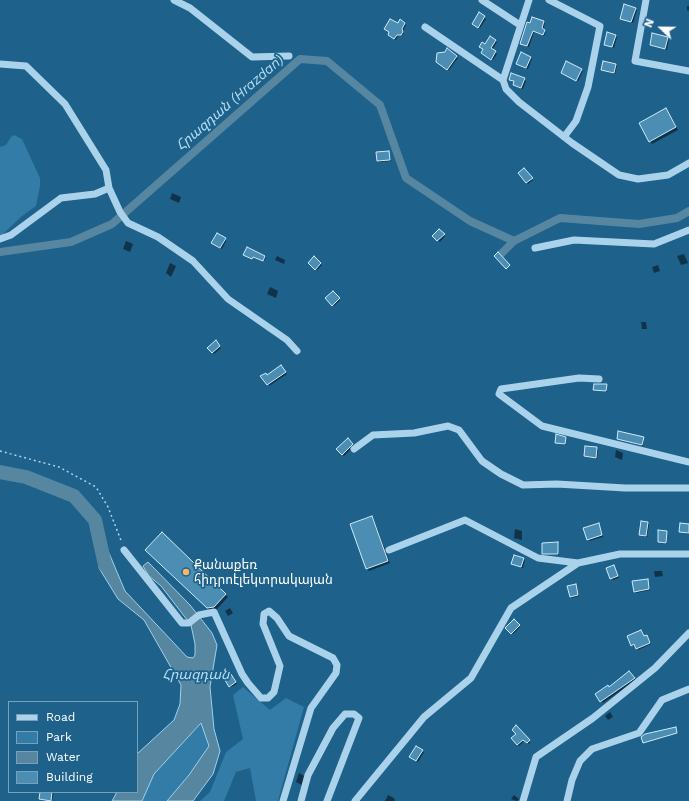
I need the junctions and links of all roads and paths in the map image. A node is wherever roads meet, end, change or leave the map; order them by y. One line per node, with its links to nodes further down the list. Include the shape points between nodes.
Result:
1 (174, 0): 8 (street, via 190,8 252,57)
2 (482, 0): 6 (street)
3 (529, 0): 6 (street)
4 (549, 0): 12 (street, via 600,26 588,87 576,121)
5 (646, 0): 10 (street, via 635,61)
6 (520, 25): 11 (street)
7 (425, 27): 11 (street)
8 (289, 56)
9 (0, 64): 14 (street, via 26,66 65,104 106,170)
10 (689, 71)
11 (503, 80): 12 (street, via 506,89 519,102)
12 (564, 137): 13 (street, via 605,167 631,178 668,174)
13 (689, 163)
14 (109, 188): 16 (street, via 95,194 61,198 11,235); 18 (street, via 128,223 158,237 193,261 228,299 287,340)
15 (689, 230): 17 (street, via 654,244 574,240)
16 (0, 239)
17 (535, 248)
18 (296, 351)
19 (600, 379): 22 (street, via 579,378 501,389 499,394 542,426)
20 (354, 449): 23 (street, via 373,435 414,433 448,426 459,430 482,461 500,474 523,485)
21 (0, 451): 24 (path, via 59,466 96,487 114,520)
22 (689, 462)
23 (689, 488)
24 (124, 550): 30 (street, via 182,623 189,623 199,615 214,612 242,674 261,698 268,698 274,692 280,666 263,624 264,614 269,611 278,618 289,636 333,658 337,665 336,673 311,708)
25 (389, 550): 27 (street, via 465,520 538,558)
26 (689, 554): 27 (street, via 620,554)
27 (578, 563): 33 (street, via 511,608 471,678 424,717)
28 (689, 633): 34 (street, via 655,668 593,718 536,757)
29 (689, 689): 35 (street, via 662,700 639,733 592,749 580,761)
30 (283, 801)
31 (302, 801): 32 (street, via 308,775 333,728 345,714 354,714 359,718)
32 (327, 801)
33 (355, 801)
34 (523, 801)
35 (567, 801)

